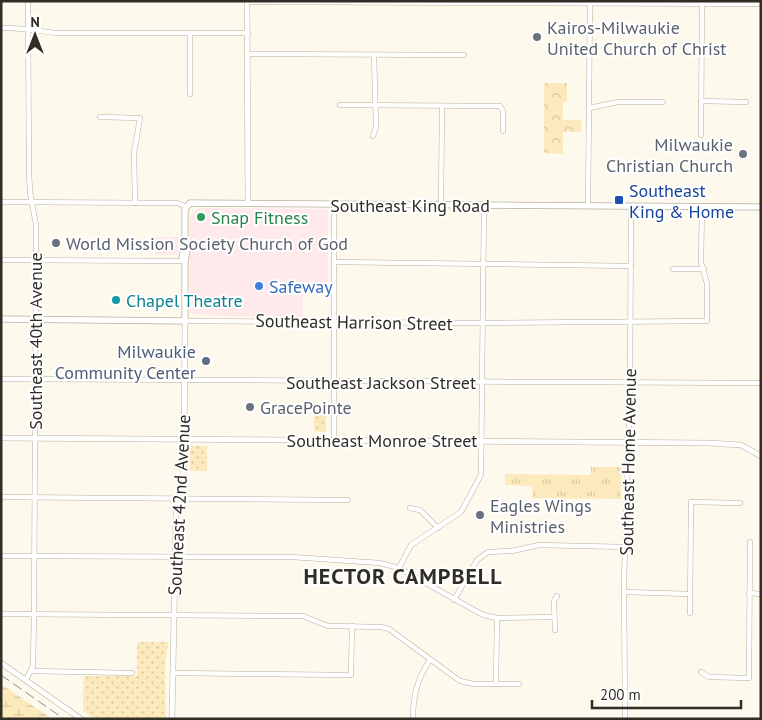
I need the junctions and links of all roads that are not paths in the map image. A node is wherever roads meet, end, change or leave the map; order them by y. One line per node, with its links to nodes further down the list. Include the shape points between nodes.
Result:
1 (28, 1): 9 (street, Southeast 40th Avenue)
2 (247, 1): 4 (street); 11 (street)
3 (590, 2): 4 (street); 6 (street); 22 (street)
4 (535, 3)
5 (725, 3): 6 (street); 7 (street)
6 (702, 4): 16 (street)
7 (761, 4)
8 (1, 28): 9 (street)
9 (28, 30): 10 (street); 28 (street, Southeast 40th Avenue)
10 (190, 33): 11 (street); 15 (street)
11 (248, 33): 12 (street)
12 (248, 54): 13 (street); 30 (street)
13 (374, 55): 14 (street); 20 (street)
14 (464, 55)
15 (190, 94)
16 (701, 101): 18 (street); 25 (street)
17 (663, 102): 22 (street, via 618,102)
18 (746, 102)
19 (340, 105): 20 (street)
20 (375, 106): 21 (street); 26 (street)
21 (442, 106): 24 (street, via 500,106); 32 (street)
22 (589, 108): 35 (street)
23 (100, 117): 29 (street, via 140,118 134,153)
24 (504, 131)
25 (701, 135)
26 (373, 136)
27 (1, 202): 28 (street, Southeast King Road)
28 (32, 203): 29 (street, Southeast King Road); 40 (street, Southeast 40th Avenue, via 36,224)
29 (135, 203): 34 (street, Southeast King Road, via 177,203)
30 (248, 204): 31 (main road, Southeast King Road); 34 (main road, Southeast King Road, via 190,203)
31 (334, 204): 32 (main road, Southeast King Road); 42 (street)
32 (441, 205): 33 (main road, Southeast King Road)
33 (484, 205): 35 (main road, Southeast King Road); 43 (street)
34 (185, 206): 41 (main road, Southeast 42nd Avenue, via 182,257)
35 (588, 206): 36 (main road, Southeast King Road)
36 (631, 206): 37 (main road, Southeast King Road); 44 (street, Southeast Home Avenue)
37 (702, 207): 38 (main road, Southeast King Road); 45 (street, via 701,262)
38 (761, 207)
39 (1, 260): 40 (street)
40 (36, 260): 41 (street); 48 (street, Southeast 40th Avenue)
41 (185, 261): 49 (main road, Southeast 42nd Avenue)
42 (334, 262): 43 (street); 50 (street)
43 (484, 264): 44 (street); 52 (street)
44 (631, 266): 51 (street, Southeast Home Avenue)
45 (704, 269): 46 (street); 51 (street, Southeast Harrison Street, via 707,321)
46 (673, 270)
47 (1, 319): 48 (main road, Southeast Harrison Street)
48 (36, 320): 49 (main road, Southeast Harrison Street); 54 (street, Southeast 40th Avenue)
49 (185, 321): 50 (street, Southeast Harrison Street); 55 (street, Southeast 42nd Avenue)
50 (334, 322): 52 (street, Southeast Harrison Street); 56 (street)
51 (630, 323): 52 (street, Southeast Harrison Street); 58 (street, Southeast Home Avenue)
52 (484, 324): 57 (street)
53 (1, 379): 54 (street, Southeast Jackson Street)
54 (34, 379): 55 (street, Southeast Jackson Street); 61 (street, Southeast 40th Avenue)
55 (184, 381): 56 (street, Southeast Jackson Street); 62 (street, Southeast 42nd Avenue)
56 (334, 381): 57 (street, Southeast Jackson Street); 63 (street)
57 (483, 383): 58 (street, Southeast Jackson Street); 64 (street)
58 (629, 383): 59 (street, Southeast Jackson Street); 65 (street, Southeast Home Avenue)
59 (761, 384)
60 (1, 438): 61 (street, Southeast Monroe Street)
61 (34, 438): 62 (street, Southeast Monroe Street); 68 (street, Southeast 40th Avenue)
62 (184, 440): 63 (street, Southeast Monroe Street); 69 (street, Southeast 42nd Avenue, via 184,478)
63 (334, 440): 64 (street, Southeast Monroe Street)
64 (482, 441): 65 (street, Southeast Monroe Street); 73 (street, via 479,480 461,512)
65 (628, 442): 66 (street, Southeast Monroe Street, via 738,445); 75 (street, Southeast Home Avenue)
66 (761, 456)
67 (1, 497): 68 (street)
68 (35, 497): 69 (street); 77 (street, Southeast 40th Avenue)
69 (179, 498): 70 (street); 78 (street, Southeast 42nd Avenue)
70 (348, 500)
71 (740, 502): 82 (street, via 691,502)
72 (410, 508): 73 (street, via 420,510)
73 (438, 528): 79 (street, via 411,545)
74 (750, 542): 81 (street)
75 (626, 547): 80 (street, Southeast Home Avenue); 85 (street, via 539,545 488,552 477,560)
76 (1, 556): 77 (street)
77 (34, 556): 78 (street); 88 (street, Southeast 40th Avenue)
78 (175, 556): 79 (street, via 292,557 380,563); 89 (street, Southeast 42nd Avenue)
79 (399, 568): 85 (street)
80 (624, 592): 82 (street); 106 (street, Southeast Home Avenue)
81 (749, 593): 83 (street); 97 (street, via 749,678 709,677)
82 (690, 594): 86 (street)
83 (761, 594)
84 (557, 596): 90 (street)
85 (454, 600): 91 (street, via 475,613)
86 (690, 613)
87 (1, 614): 88 (street)
88 (34, 614): 89 (street); 96 (street, Southeast 40th Avenue)
89 (174, 615): 92 (street, via 303,616 328,626); 99 (street, Southeast 42nd Avenue)
90 (554, 617): 91 (street); 93 (street)
91 (497, 618): 101 (street)
92 (352, 626): 94 (street, via 388,629); 99 (street, via 351,675)
93 (555, 630)
94 (430, 660): 101 (street, via 464,682); 105 (street, via 416,686)
95 (1, 662): 100 (street)
96 (31, 671): 98 (street); 100 (street, Southeast 40th Avenue)
97 (702, 672)
98 (132, 673)
99 (173, 673): 104 (street, Southeast 42nd Avenue)
100 (26, 680): 103 (street)
101 (496, 684): 102 (street)
102 (519, 684)
103 (82, 719)
104 (172, 719)
105 (413, 719)
106 (625, 719)

